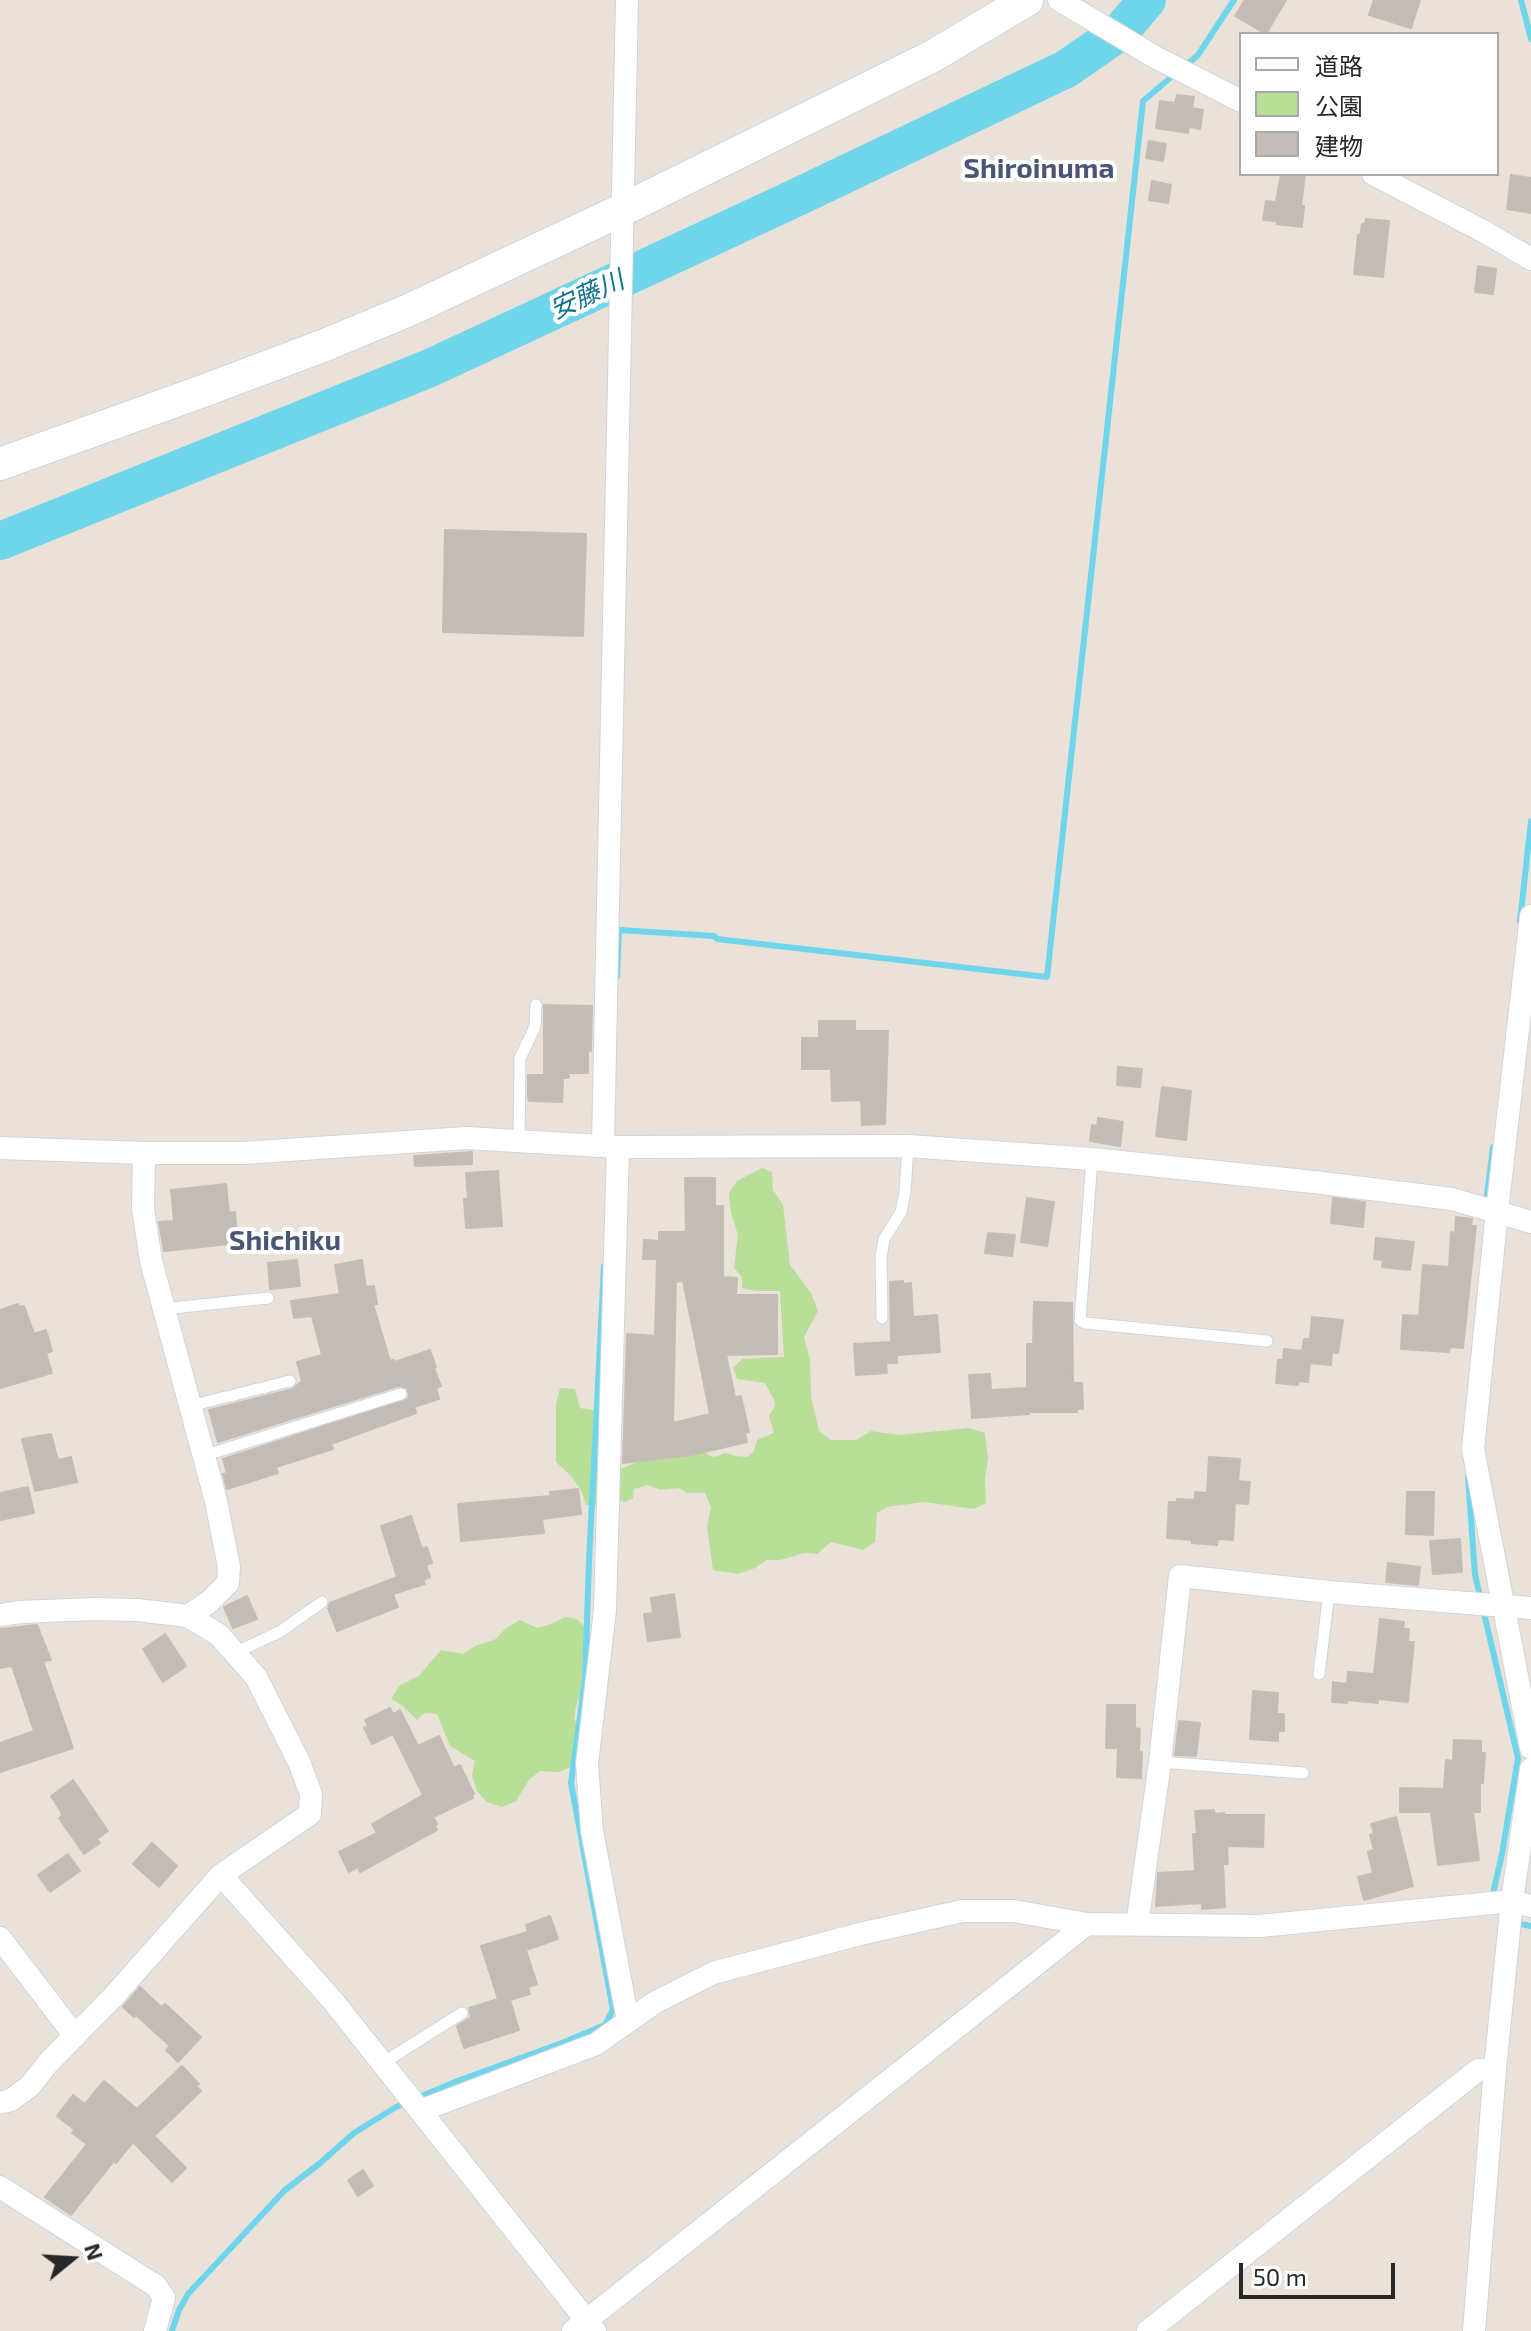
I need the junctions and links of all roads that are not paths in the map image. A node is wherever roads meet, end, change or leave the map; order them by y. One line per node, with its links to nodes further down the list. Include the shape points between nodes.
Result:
1 (627, 0): 6 (street)
2 (1027, 0): 6 (street, via 931,57)
3 (1067, 5): 4 (street)
4 (1239, 100)
5 (1377, 176): 7 (street)
6 (624, 209): 8 (street, via 325,345); 12 (street)
7 (1531, 259)
8 (0, 464)
9 (1531, 916): 17 (street)
10 (536, 1005): 11 (lane, via 535,1027 520,1058)
11 (519, 1141): 12 (street); 15 (street, via 466,1138 243,1153)
12 (610, 1145): 13 (street); 45 (street, via 605,1610 587,1764 592,1831)
13 (908, 1146): 16 (street); 21 (lane, via 901,1212 884,1239 881,1257)
14 (0, 1148): 15 (street)
15 (144, 1153): 20 (street, via 143,1209)
16 (1092, 1159): 17 (street, via 1437,1197); 22 (lane, via 1080,1320)
17 (1497, 1211): 18 (street); 29 (street, via 1473,1449)
18 (1531, 1222)
19 (268, 1298): 20 (lane)
20 (163, 1309): 25 (street)
21 (882, 1318)
22 (1267, 1341)
23 (290, 1381): 25 (lane)
24 (401, 1394): 26 (lane)
25 (190, 1406): 26 (street)
26 (203, 1456): 32 (street, via 229,1567 228,1583)
27 (1329, 1592): 29 (street); 34 (lane); 36 (street, via 1180,1576)
28 (322, 1602): 33 (lane, via 281,1631)
29 (1503, 1606): 30 (street); 35 (street)
30 (1531, 1608)
31 (0, 1615): 32 (street, via 94,1609)
32 (188, 1616): 33 (street, via 219,1635)
33 (235, 1653): 39 (street, via 256,1677 299,1762 311,1794 310,1814)
34 (1319, 1674)
35 (1531, 1748)
36 (1160, 1762): 38 (lane); 42 (street)
37 (1531, 1769): 40 (street)
38 (1303, 1773)
39 (221, 1875): 46 (street); 47 (street)
40 (1522, 1904): 42 (street, via 1260,1926); 48 (street)
41 (1087, 1924): 42 (street); 45 (street, via 1014,1911 962,1911 713,1973); 52 (street)
42 (1137, 1925)
43 (0, 1938): 46 (street)
44 (462, 2013): 47 (lane)
45 (628, 2021): 50 (street, via 596,2044)
46 (75, 2036): 49 (street, via 30,2086)
47 (383, 2063): 50 (street)
48 (1495, 2069): 54 (street, via 1478,2070); 55 (street)
49 (0, 2103)
50 (420, 2111): 52 (street)
51 (0, 2187): 53 (street, via 156,2286 164,2298)
52 (585, 2327)
53 (155, 2331)
54 (1148, 2331)
55 (1474, 2331)

